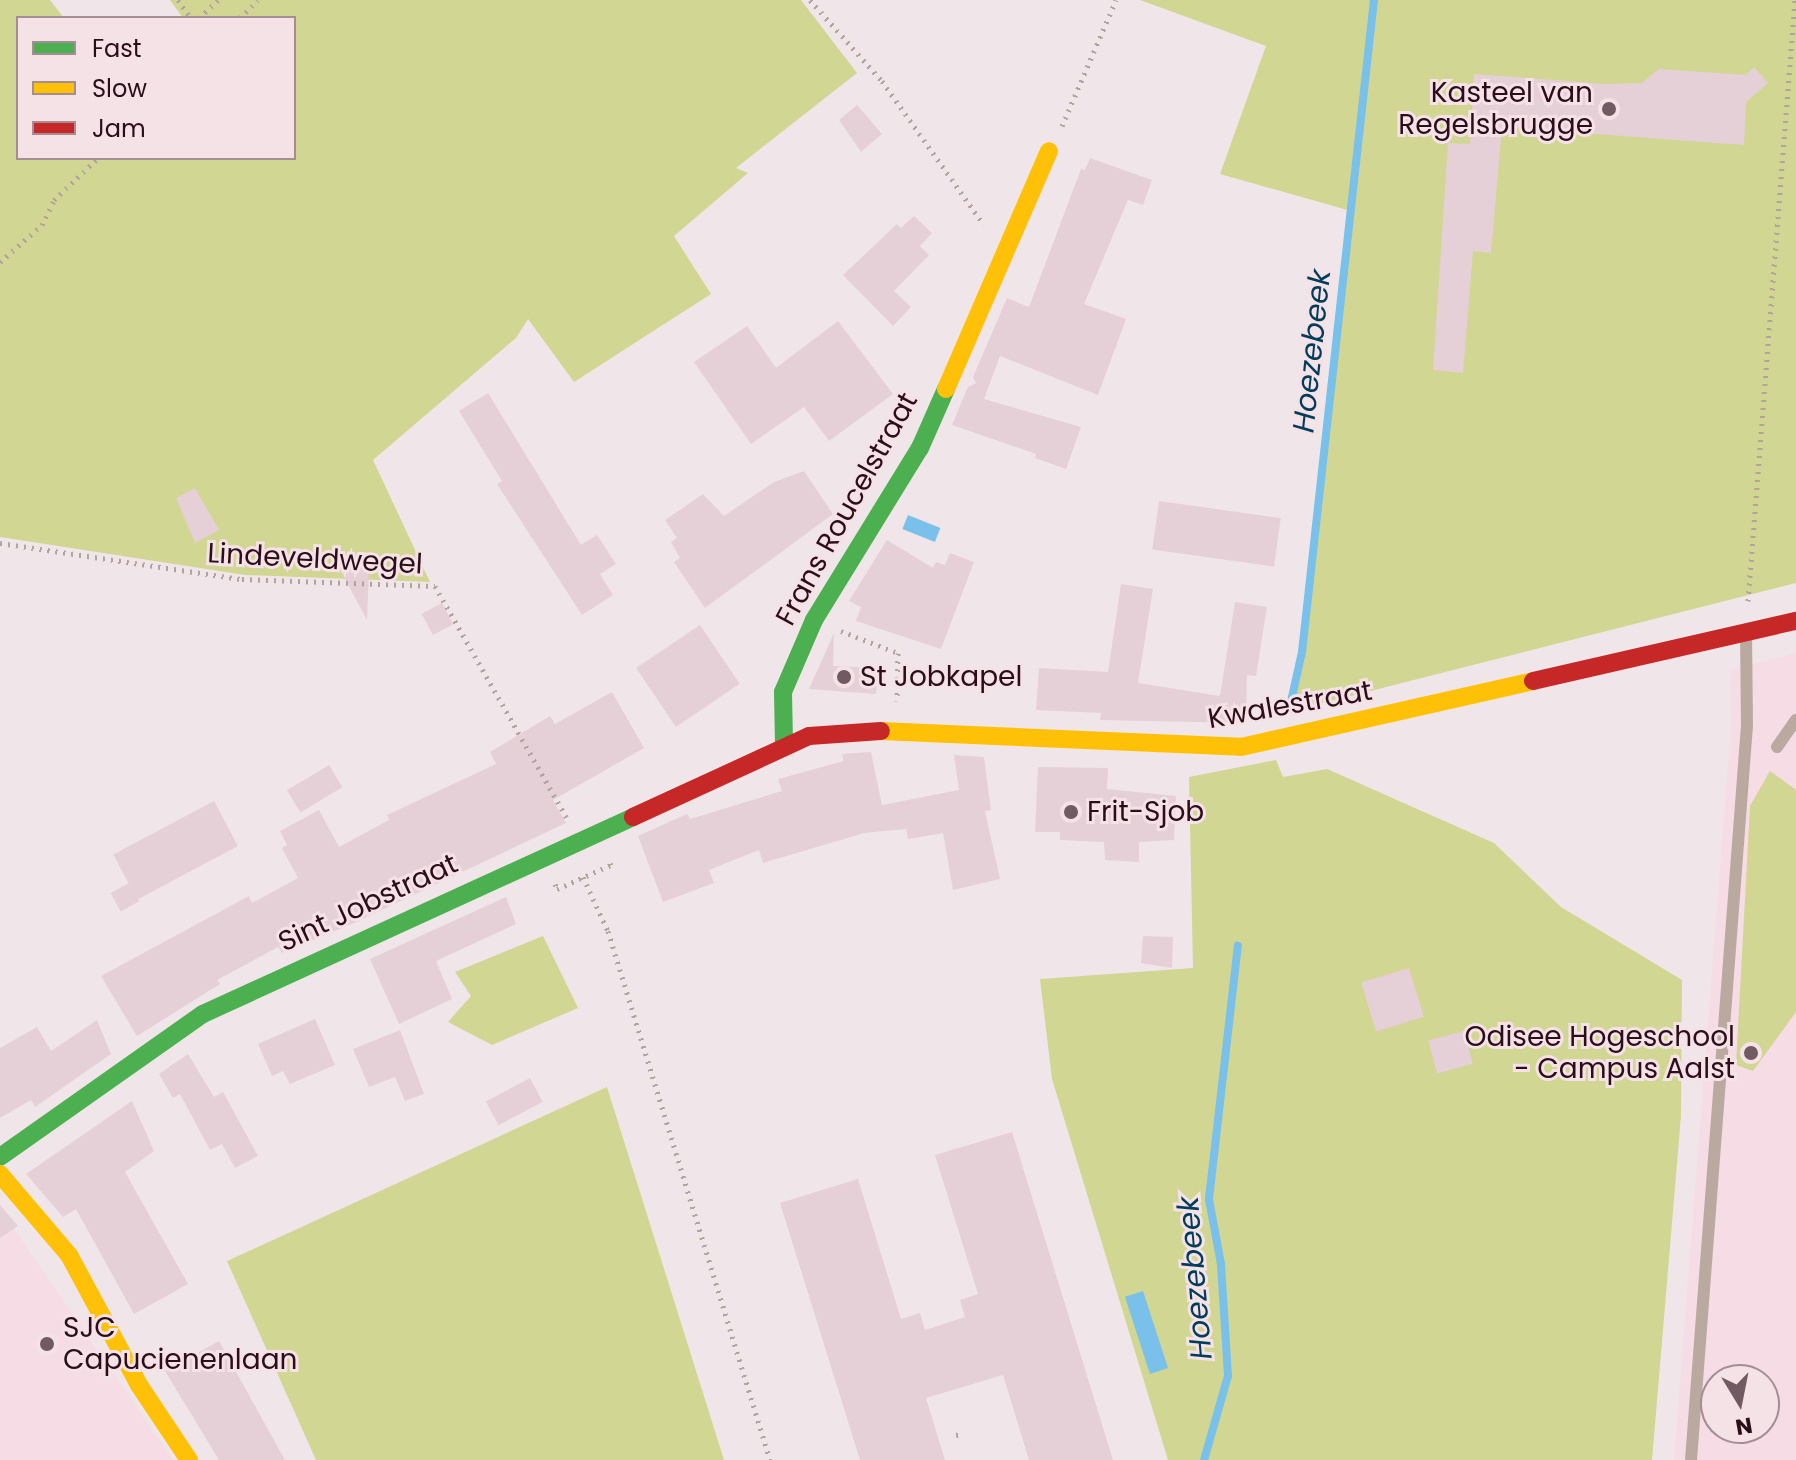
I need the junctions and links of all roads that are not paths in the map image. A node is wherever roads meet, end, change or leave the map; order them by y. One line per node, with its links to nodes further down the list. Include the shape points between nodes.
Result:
1 (1049, 151): 5 (street, Frans Roucelstraat, via 920,448 814,620 783,692)
2 (1796, 621): 3 (street, Kwalestraat)
3 (1746, 634): 5 (street, Kwalestraat, via 1241,747 896,730 835,732); 10 (lane, via 1747,726)
4 (1796, 720): 6 (lane)
5 (784, 744): 7 (street, Sint Jobstraat, via 203,1014)
6 (1777, 747)
7 (0, 1157)
8 (0, 1174): 9 (street, via 69,1255 139,1385)
9 (189, 1460)
10 (1691, 1460)

